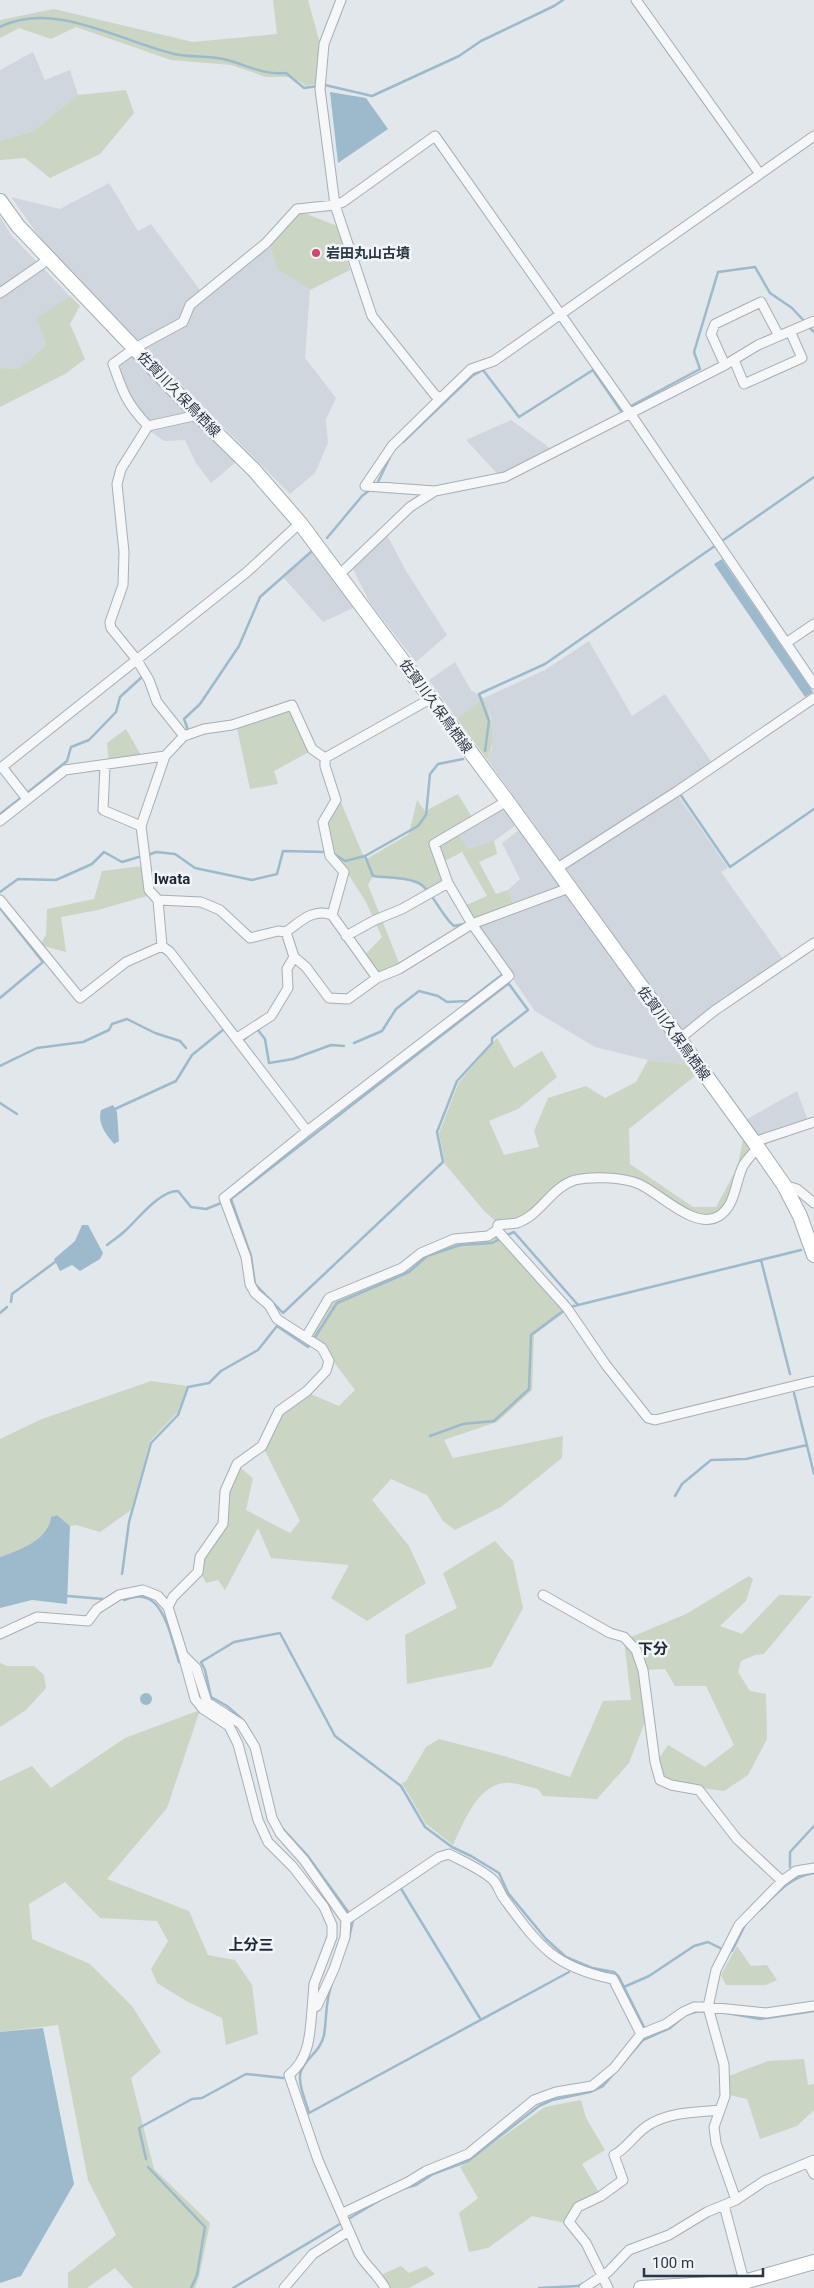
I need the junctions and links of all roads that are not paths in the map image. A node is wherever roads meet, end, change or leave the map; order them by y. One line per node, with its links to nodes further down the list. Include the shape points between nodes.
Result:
1 (342, 0): 6 (street, via 324,44 320,85)
2 (636, 0): 4 (street)
3 (814, 136): 4 (street)
4 (760, 174): 9 (street)
5 (0, 201): 7 (main road, 佐賀川久保鳥栖線)
6 (336, 205): 9 (street, via 435,136); 13 (street, via 297,209 266,243 190,305 183,322); 16 (street, via 372,316 434,395)
7 (48, 258): 8 (street); 13 (main road, 佐賀川久保鳥栖線)
8 (2, 290)
9 (561, 314): 16 (street, via 494,361 471,369); 17 (street)
10 (814, 321): 11 (street)
11 (790, 331): 12 (street); 14 (street, via 802,358 744,384)
12 (778, 336): 14 (street); 15 (street, via 761,302 715,324 710,334)
13 (135, 348): 18 (main road, 佐賀川久保鳥栖線); 19 (street, via 113,364 127,402)
14 (734, 360): 15 (street)
15 (725, 365): 17 (street)
16 (441, 398): 20 (street, via 392,446 365,486)
17 (627, 409): 20 (street, via 505,477); 24 (street)
18 (198, 415): 19 (street); 21 (main road, 佐賀川久保鳥栖線, via 254,470)
19 (148, 426): 25 (street, via 121,469 117,484 124,552 123,585 110,622 111,628)
20 (434, 491): 22 (street, via 410,507)
21 (300, 523): 22 (main road, 佐賀川久保鳥栖線); 25 (street, via 247,572)
22 (339, 575): 28 (main road, 佐賀川久保鳥栖線)
23 (814, 624): 24 (street)
24 (786, 643): 26 (street)
25 (137, 660): 29 (street, via 157,702); 33 (street, via 2,767)
26 (814, 684)
27 (814, 698): 37 (street)
28 (430, 699): 31 (street); 34 (main road, 佐賀川久保鳥栖線)
29 (182, 733): 30 (street); 31 (street, via 232,725 292,705 312,749)
30 (165, 756): 32 (street); 36 (street)
31 (325, 758): 42 (street, via 336,800 324,822 329,851 344,872)
32 (105, 766): 33 (street, via 65,770); 36 (street, via 103,810)
33 (24, 795): 35 (street)
34 (507, 801): 37 (main road, 佐賀川久保鳥栖線); 38 (street, via 434,844)
35 (0, 821)
36 (141, 826): 41 (street, via 149,890)
37 (556, 869): 39 (main road, 佐賀川久保鳥栖線)
38 (448, 883): 43 (street); 45 (street)
39 (569, 888): 43 (street); 51 (main road, 佐賀川久保鳥栖線)
40 (0, 900): 47 (street, via 80,998 126,962)
41 (158, 900): 44 (street, via 201,902 220,910 250,938); 47 (street)
42 (332, 915): 44 (street, via 324,912 310,914); 45 (street)
43 (474, 927): 49 (street); 53 (street, via 506,978)
44 (286, 932): 48 (street)
45 (346, 936): 49 (street)
46 (814, 943): 51 (street, via 714,1011)
47 (162, 946): 50 (street)
48 (294, 957): 49 (street, via 306,967 329,998 348,999); 50 (street, via 287,969 288,988 270,1016)
49 (377, 978)
50 (237, 1038): 53 (street)
51 (678, 1040): 54 (main road, 佐賀川久保鳥栖線)
52 (814, 1122): 54 (street)
53 (307, 1130): 59 (street, via 225,1201 246,1257 250,1284 277,1319)
54 (756, 1145): 55 (main road, 佐賀川久保鳥栖線); 57 (street, via 744,1165 730,1204 719,1216 707,1221 695,1218 639,1184 616,1178 575,1180 563,1186 534,1214 517,1223 498,1224)
55 (784, 1185): 56 (street, via 797,1189); 58 (main road, 佐賀川久保鳥栖線)
56 (814, 1203)
57 (497, 1230): 59 (street, via 488,1236 454,1239 429,1249 402,1268 329,1298); 60 (street, via 567,1308 648,1418 655,1420)
58 (814, 1255)
59 (306, 1337): 62 (street, via 322,1348 329,1361 326,1371 279,1412 262,1446 237,1464 225,1491 223,1524 200,1557 198,1572 173,1597)
60 (814, 1381)
61 (543, 1595): 66 (street, via 610,1633 624,1637 636,1650 643,1670 654,1762 660,1780 700,1790 737,1839)
62 (168, 1607): 63 (street, via 158,1596 143,1590 119,1596 97,1609 88,1621 37,1617); 64 (street)
63 (0, 1634)
64 (183, 1655): 67 (street, via 196,1668 207,1702 241,1724 254,1747 272,1818 280,1833 304,1860); 69 (street, via 195,1699 203,1709 229,1726 238,1744 258,1820 268,1842 324,1907 332,1925 332,1937 314,1984)
65 (814, 1868): 66 (street, via 796,1871)
66 (782, 1881): 70 (street, via 739,1925 716,1970)
67 (346, 1920): 69 (street, via 345,1937 334,1969 317,2006); 71 (street, via 439,1857 450,1854 493,1880 540,1945 560,1961 587,1974 613,1979)
68 (814, 2006): 70 (street, via 766,2012)
69 (312, 2009): 77 (street, via 306,2053 289,2075 318,2160)
70 (709, 2011): 71 (street, via 694,2007); 72 (street, via 724,2065 725,2096)
71 (641, 2034): 77 (street, via 614,2068 592,2086 556,2092 534,2100 468,2154 426,2171)
72 (720, 2110): 75 (street, via 714,2127 716,2143); 80 (street, via 681,2114 652,2123 614,2155 623,2180 578,2207 569,2222 586,2243)
73 (811, 2161): 74 (street); 75 (street)
74 (814, 2174)
75 (735, 2197): 76 (street)
76 (724, 2206): 80 (street, via 669,2235 629,2250); 81 (street)
77 (343, 2215): 78 (street)
78 (348, 2228): 82 (street, via 313,2254); 83 (street, via 365,2264 378,2275)
79 (814, 2262): 81 (main road)
80 (603, 2275): 84 (street); 85 (street)
81 (745, 2285): 86 (main road)
82 (284, 2288)
83 (385, 2288)
84 (584, 2288)
85 (608, 2288)
86 (641, 2288)

